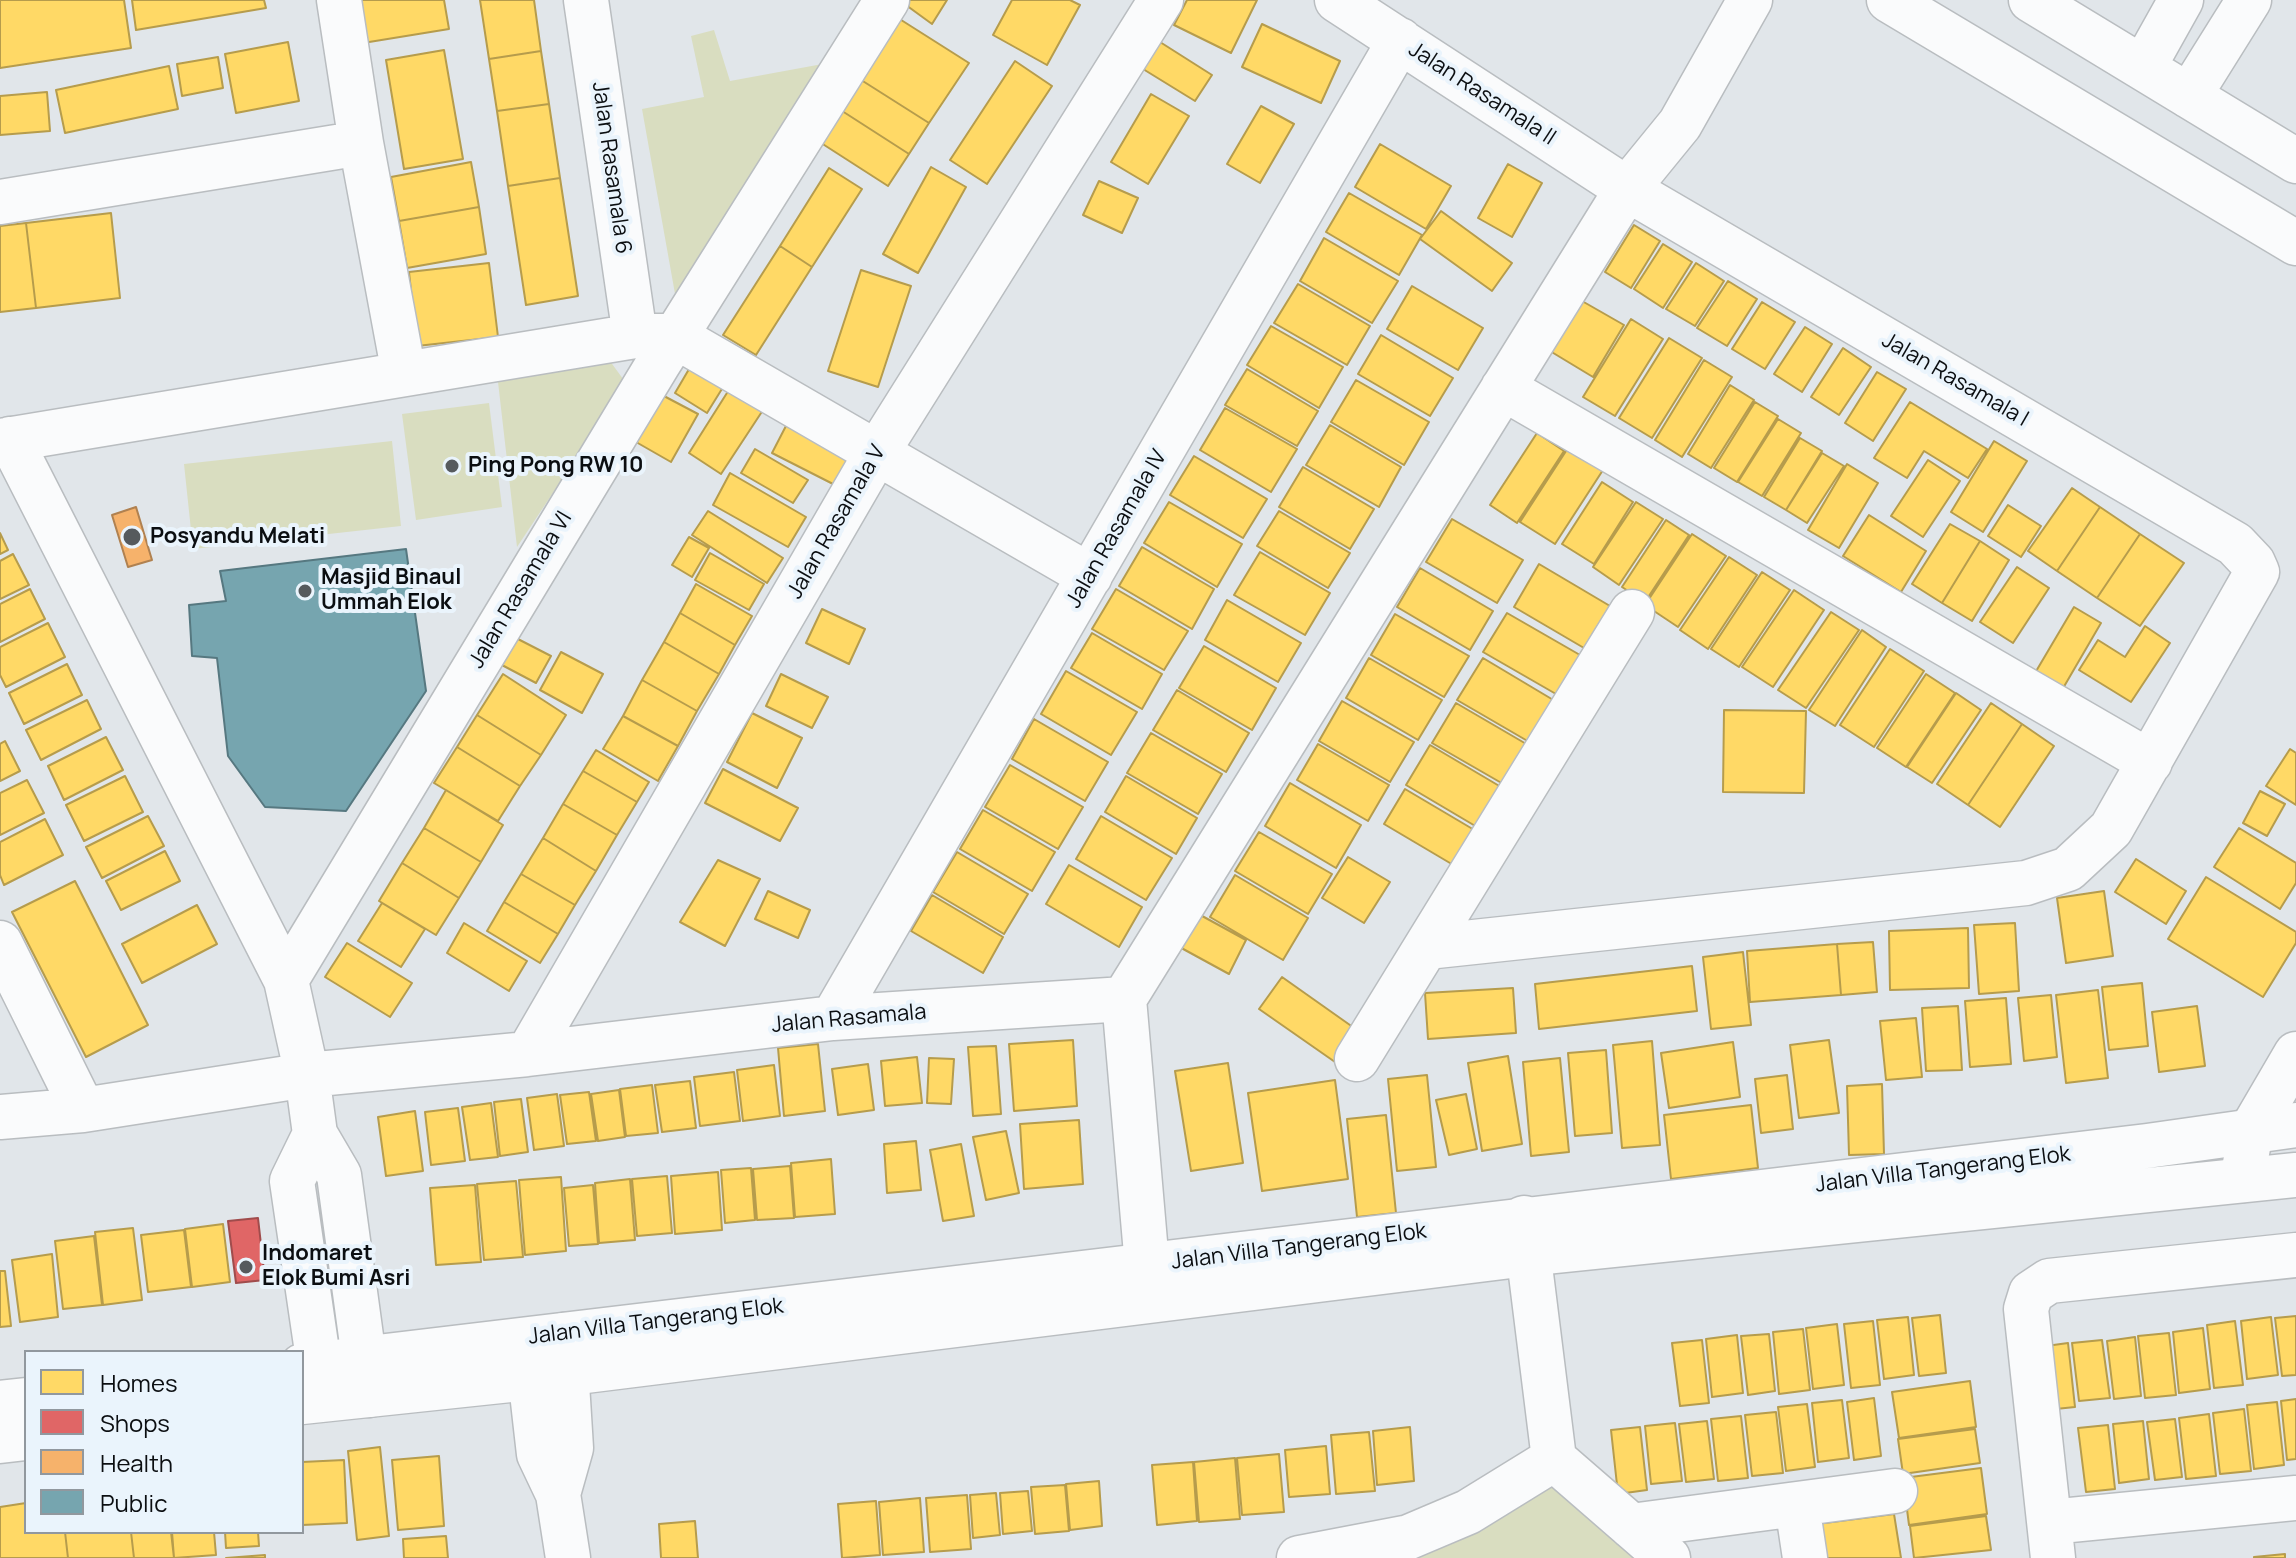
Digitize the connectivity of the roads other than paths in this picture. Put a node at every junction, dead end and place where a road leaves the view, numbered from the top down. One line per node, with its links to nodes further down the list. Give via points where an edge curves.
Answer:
1 (339, 0): 14 (street)
2 (586, 0): 19 (street, Jalan Rasamala 6)
3 (887, 0): 19 (street, Jalan Rasamala VI)
4 (1161, 0): 23 (street, Jalan Rasamala V)
5 (1337, 0): 11 (street, Jalan Rasamala II)
6 (1750, 0): 16 (street, via 1680,124)
7 (1889, 0): 18 (street)
8 (2031, 0): 12 (street)
9 (2181, 0): 12 (street)
10 (2249, 0): 13 (street)
11 (1400, 40): 16 (street, Jalan Rasamala II); 24 (street, Jalan Rasamala IV)
12 (2143, 68): 13 (street)
13 (2189, 96): 15 (street)
14 (361, 143): 17 (street); 20 (street)
15 (2296, 161)
16 (1627, 189): 21 (street); 26 (street, Jalan Rasamala I, via 2235,544 2253,563 2257,572 2250,589)
17 (0, 202)
18 (2296, 243)
19 (655, 336): 20 (street); 23 (street); 29 (street, Jalan Rasamala VI)
20 (404, 374): 22 (street)
21 (1503, 388): 26 (street); 30 (street)
22 (5, 440): 29 (street)
23 (876, 454): 24 (street); 32 (street, Jalan Rasamala V)
24 (1090, 576): 31 (street, Jalan Rasamala IV)
25 (1632, 612): 28 (street)
26 (2150, 762): 28 (street, via 2094,848 2068,869 2026,883)
27 (0, 943): 36 (street)
28 (1427, 947): 34 (street)
29 (286, 980): 35 (street)
30 (1124, 999): 31 (street, Jalan Rasamala); 45 (street)
31 (833, 1018): 32 (street, Jalan Rasamala)
32 (528, 1054): 35 (street, Jalan Rasamala)
33 (2296, 1054): 39 (street)
34 (1357, 1059)
35 (307, 1075): 36 (street, Jalan Rasamala); 40 (street)
36 (83, 1110): 37 (street, Jalan Rasamala)
37 (0, 1117)
38 (2296, 1125): 39 (street, Jalan Villa Tangerang Elok)
39 (2251, 1131): 42 (street); 43 (street, Jalan Villa Tangerang Elok)
40 (315, 1134): 47 (street, via 339,1175); 48 (street, via 292,1181)
41 (2296, 1175): 42 (street, Jalan Villa Tangerang Elok)
42 (2242, 1180): 43 (street, Jalan Villa Tangerang Elok)
43 (1526, 1236): 45 (street, Jalan Villa Tangerang Elok); 53 (street)
44 (2296, 1255): 58 (street, via 2049,1281 2031,1293 2026,1309)
45 (1149, 1284): 46 (street, Jalan Villa Tangerang Elok)
46 (546, 1355): 47 (street, Jalan Villa Tangerang Elok); 59 (street, via 571,1448 558,1494)
47 (367, 1376): 48 (street, Jalan Villa Tangerang Elok)
48 (312, 1383)
49 (24, 1400): 50 (street)
50 (0, 1403)
51 (24, 1438): 52 (street)
52 (0, 1441)
53 (1554, 1459): 57 (street); 60 (street, via 1468,1512 1409,1537)
54 (1895, 1491): 56 (street)
55 (2296, 1498): 58 (street)
56 (1797, 1505): 57 (street); 62 (street)
57 (1631, 1526): 61 (street)
58 (2052, 1540)
59 (568, 1558)
60 (1301, 1558)
61 (1668, 1558)
62 (1805, 1558)

